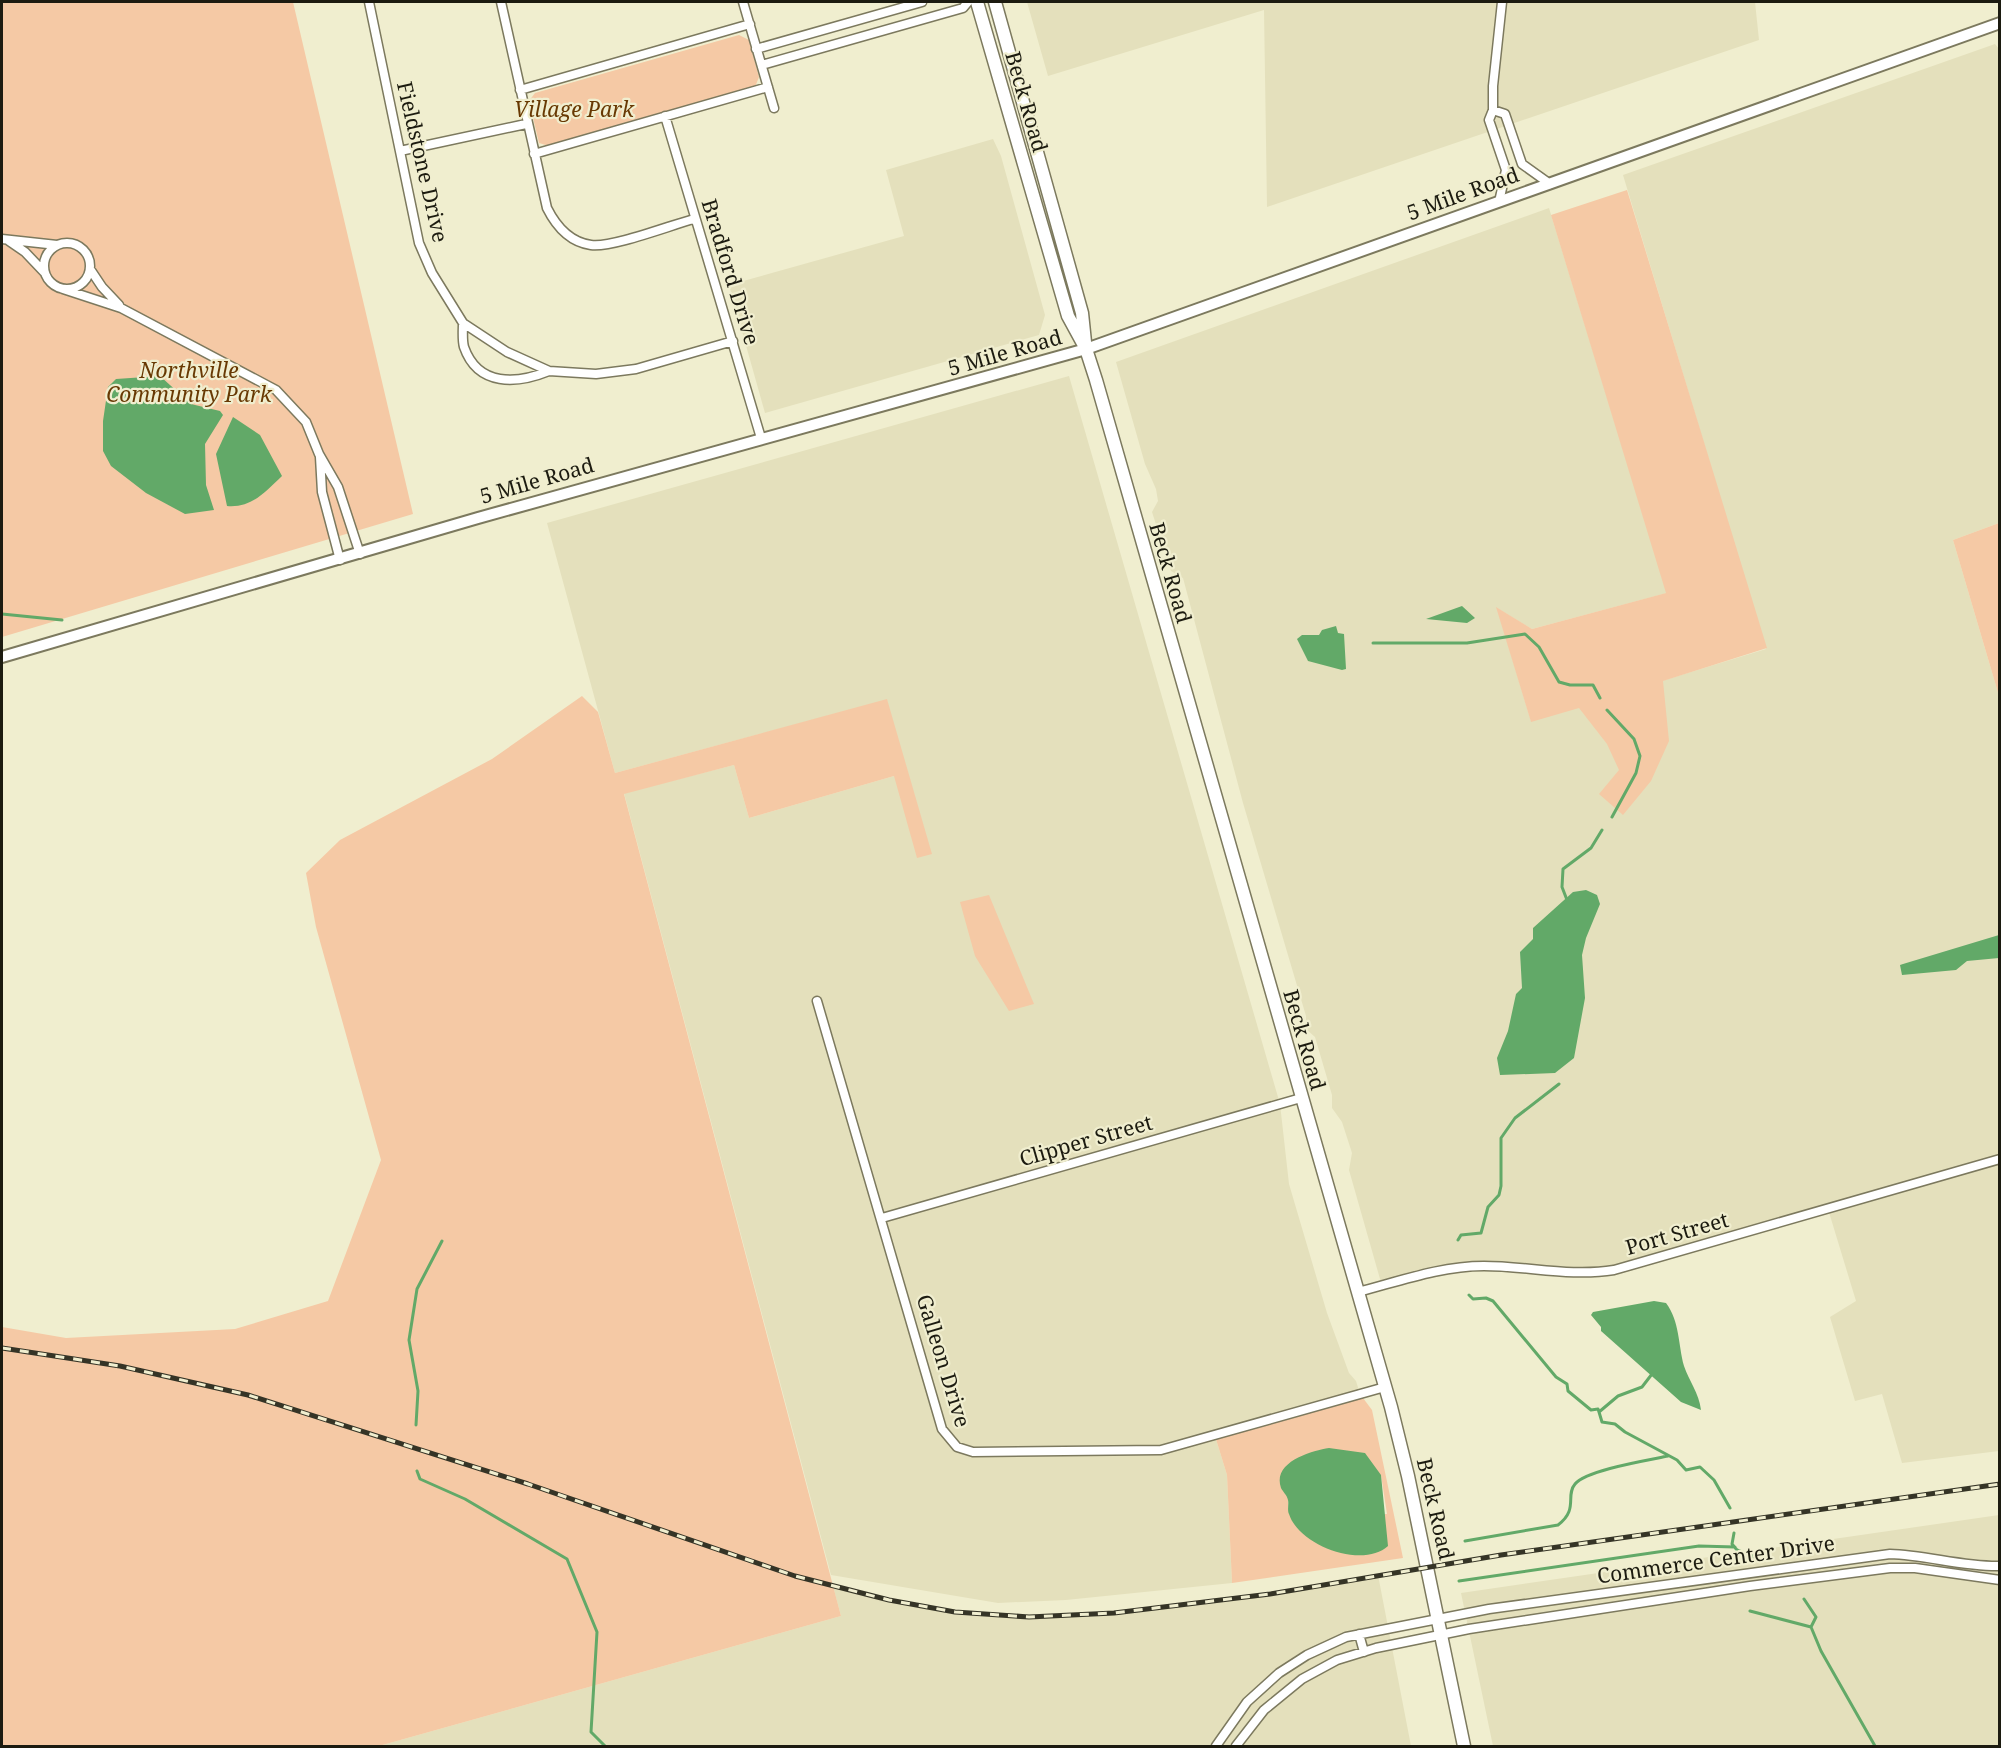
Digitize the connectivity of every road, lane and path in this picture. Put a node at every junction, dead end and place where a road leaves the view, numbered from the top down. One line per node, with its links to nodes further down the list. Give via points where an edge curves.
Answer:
1 (369, 2): 19 (street, Fieldstone Drive)
2 (501, 2): 14 (street)
3 (743, 2): 10 (street)
4 (922, 2): 11 (street)
5 (968, 2): 12 (street, via 963,8)
6 (977, 2): 32 (main road, Beck Road, via 1068,316)
7 (995, 2): 32 (main road, Beck Road, via 1082,314)
8 (1502, 2): 16 (street)
9 (2000, 23): 21 (street, 5 Mile Road)
10 (750, 24): 11 (street); 14 (street)
11 (756, 49): 12 (street)
12 (762, 65): 13 (street)
13 (768, 87): 15 (street); 17 (street)
14 (520, 90): 18 (street)
15 (774, 108)
16 (1493, 110): 21 (street, via 1505,114 1522,164); 22 (street, via 1489,120 1506,170)
17 (665, 116): 20 (street); 23 (street, Bradford Drive)
18 (526, 124): 19 (street); 20 (street)
19 (400, 151): 30 (street, Fieldstone Drive, via 419,243 432,273)
20 (534, 153): 23 (street, via 547,208 567,236 591,245)
21 (1550, 183): 22 (street, 5 Mile Road)
22 (1499, 202): 32 (street, 5 Mile Road)
23 (694, 219): 31 (street, Bradford Drive)
24 (4, 239): 25 (street); 27 (street, via 26,252)
25 (57, 245): 26 (street, via 71,243 84,250); 27 (street, via 45,261)
26 (90, 269): 28 (street, via 84,282); 29 (street)
27 (46, 276): 28 (street)
28 (63, 289): 29 (street)
29 (121, 308): 35 (street, via 276,390 306,422)
30 (463, 323): 33 (street, Fieldstone Drive, via 507,352); 33 (street, via 464,346 476,365 495,380 525,381)
31 (733, 341): 33 (street, Fieldstone Drive, via 636,369 596,374); 34 (street, Bradford Drive)
32 (1086, 349): 34 (street, 5 Mile Road); 40 (main road, Beck Road)
33 (549, 371)
34 (760, 438): 36 (street, 5 Mile Road)
35 (320, 454): 36 (street, via 338,488); 37 (street, via 322,492)
36 (360, 554): 37 (street, 5 Mile Road)
37 (340, 560): 38 (street, 5 Mile Road)
38 (2, 657)
39 (817, 1001): 42 (street, Galleon Drive)
40 (1301, 1098): 42 (street, Clipper Street); 43 (main road, Beck Road)
41 (2000, 1160): 43 (street, Port Street, via 1614,1270 1578,1274 1483,1266 1439,1269)
42 (882, 1218): 44 (street, Galleon Drive, via 942,1429 950,1443 964,1451 1161,1450)
43 (1358, 1292): 44 (main road, Beck Road)
44 (1385, 1387): 49 (main road, Beck Road)
45 (2000, 1566): 46 (street, Commerce Center Drive, via 1890,1554)
46 (1748, 1572): 48 (street); 49 (street, Commerce Center Drive)
47 (2000, 1580): 48 (street, Commerce Center Drive, via 1890,1568)
48 (1750, 1586): 51 (street, Commerce Center Drive)
49 (1438, 1617): 50 (street, Commerce Center Drive); 51 (main road, Beck Road)
50 (1359, 1634): 52 (street); 53 (street, Commerce Center Drive, via 1327,1645 1278,1673 1247,1702)
51 (1442, 1635): 52 (street, Commerce Center Drive); 55 (main road, Beck Road)
52 (1364, 1652): 54 (street, Commerce Center Drive, via 1324,1666 1290,1687 1264,1710)
53 (1216, 1746)
54 (1236, 1746)
55 (1464, 1746)

